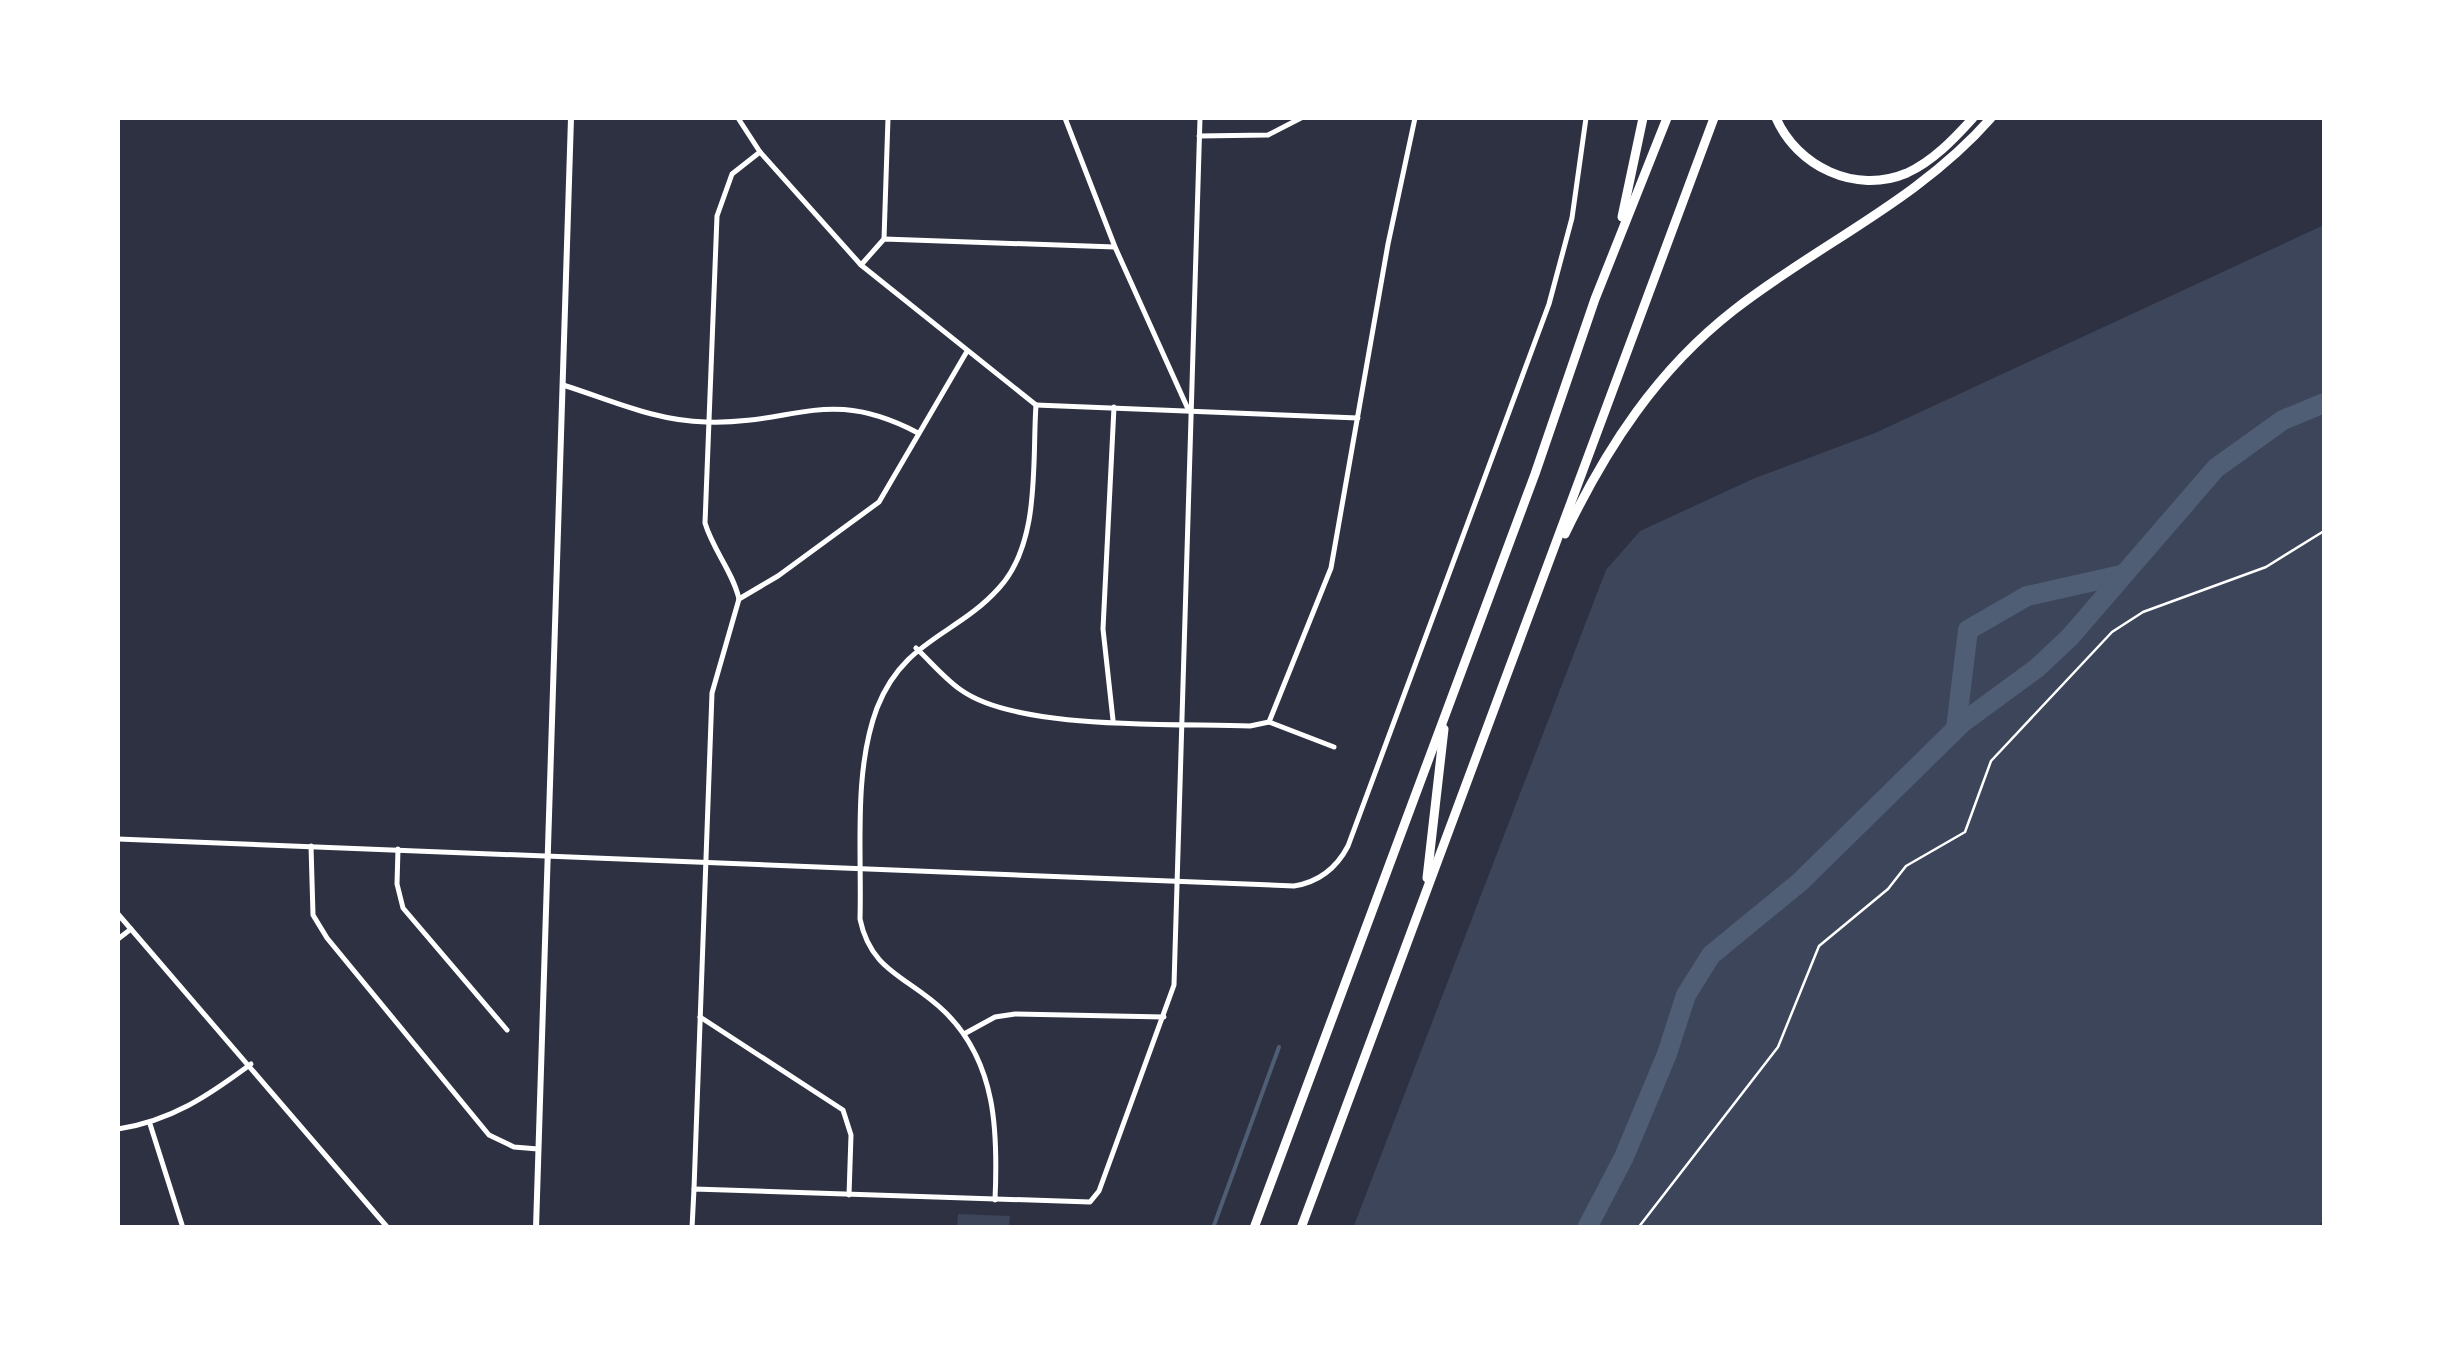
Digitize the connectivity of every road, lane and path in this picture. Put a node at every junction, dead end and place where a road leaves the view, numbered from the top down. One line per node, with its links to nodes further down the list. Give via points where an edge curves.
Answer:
1 (571, 118): 22 (main road)
2 (738, 118): 16 (street)
3 (888, 118): 17 (street)
4 (1064, 118): 18 (street)
5 (1200, 118): 15 (street)
6 (1301, 118): 15 (street, via 1268,136)
7 (1415, 118): 26 (street)
8 (1586, 118): 44 (street, via 1572,218 1549,304 1348,846 1327,873 1294,886)
9 (1643, 118): 20 (highway)
10 (1667, 118): 20 (highway)
11 (1714, 118): 31 (highway)
12 (1776, 118): 13 (highway, via 1809,161 1851,178 1880,180 1932,158)
13 (1973, 118)
14 (1991, 118): 31 (highway, via 1920,186 1759,291 1678,361 1601,462)
15 (1199, 136): 25 (street)
16 (760, 152): 19 (street); 27 (street, via 732,174 719,202)
17 (884, 239): 18 (street); 19 (street)
18 (1115, 246): 25 (street)
19 (861, 265): 21 (street)
20 (1605, 273): 33 (highway)
21 (966, 353): 23 (street); 28 (street)
22 (563, 385): 27 (street, via 651,415); 41 (main road)
23 (1036, 405): 24 (street); 32 (street, via 1029,518 1013,566 976,609)
24 (1114, 406): 25 (street); 34 (street, via 1103,629)
25 (1188, 409): 26 (street); 36 (street)
26 (1358, 418): 35 (street, via 1332,568)
27 (710, 423): 28 (street, via 856,408); 30 (street, via 705,522)
28 (918, 432): 30 (street, via 879,502)
29 (2324, 531): 66 (path, via 2252,573 2143,612 2075,666 1991,762 1965,832 1906,866 1819,946 1778,1047)
30 (738, 598): 42 (street, via 712,693)
31 (1534, 605): 45 (highway)
32 (916, 648): 34 (street, via 962,691 991,705 1038,716); 43 (street, via 878,706 866,746)
33 (1445, 717): 45 (highway); 64 (highway)
34 (1113, 720): 36 (street)
35 (1269, 722): 36 (street); 37 (street)
36 (1183, 723): 44 (street)
37 (1334, 748)
38 (118, 840): 39 (street)
39 (312, 846): 40 (street); 56 (street, via 314,915 327,938 489,1135 514,1148)
40 (398, 849): 41 (street); 51 (street, via 403,908)
41 (548, 855): 42 (street); 56 (main road)
42 (708, 861): 43 (street); 49 (street)
43 (862, 867): 44 (street); 52 (street, via 865,944)
44 (1177, 881): 50 (street, via 1174,984)
45 (1426, 892): 65 (highway)
46 (118, 914): 47 (street)
47 (131, 928): 48 (street); 53 (street)
48 (118, 940)
49 (700, 1016): 57 (street); 58 (street, via 842,1110 851,1134)
50 (1164, 1017): 52 (street, via 1015,1014); 59 (street, via 1090,1202)
51 (507, 1030)
52 (964, 1034): 59 (street, via 994,1102)
53 (250, 1064): 54 (street, via 198,1103); 61 (street)
54 (150, 1124): 55 (street); 60 (street)
55 (118, 1129)
56 (538, 1149): 62 (main road)
57 (694, 1189): 58 (street); 63 (street)
58 (849, 1195): 59 (street)
59 (995, 1200)
60 (184, 1228)
61 (388, 1228)
62 (536, 1228)
63 (692, 1228)
64 (1254, 1228)
65 (1302, 1228)
66 (1638, 1228)

